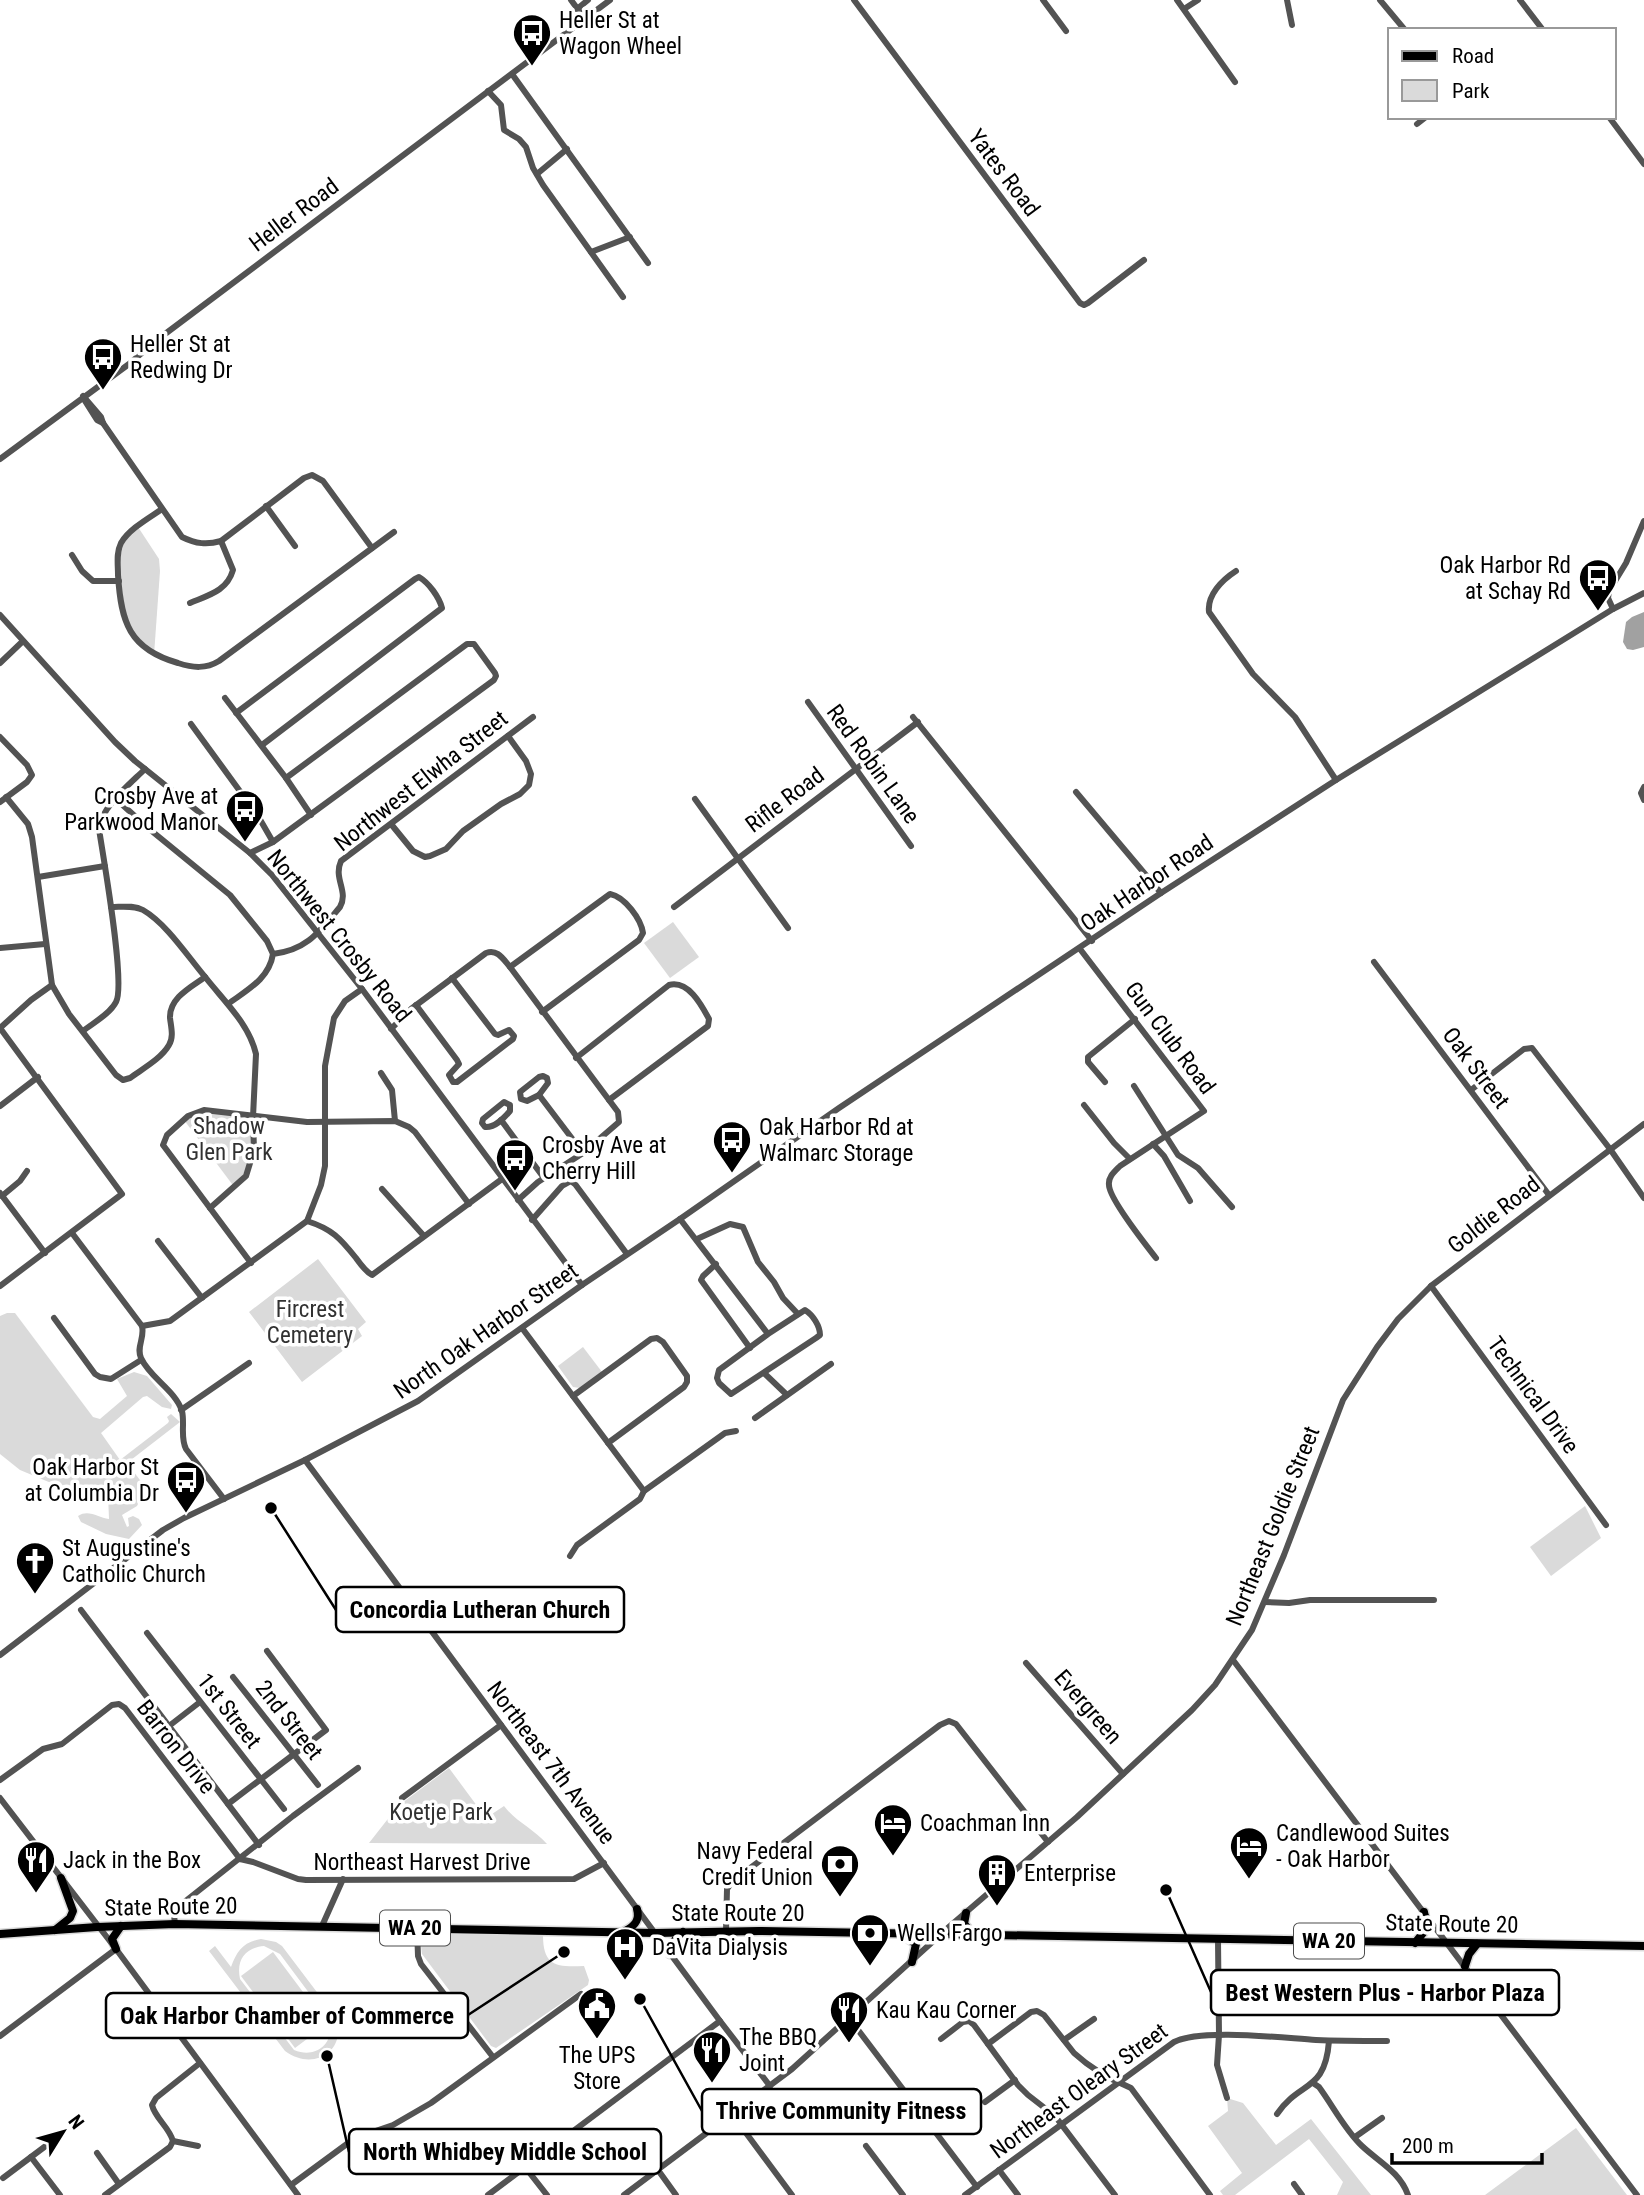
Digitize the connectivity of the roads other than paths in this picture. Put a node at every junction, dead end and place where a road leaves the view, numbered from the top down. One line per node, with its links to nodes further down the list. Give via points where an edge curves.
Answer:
1 (571, 0): 11 (street)
2 (589, 0): 11 (street)
3 (610, 0): 13 (street, Heller Road)
4 (854, 0): 29 (street, Yates Road, via 1080,303 1088,303)
5 (1043, 0): 17 (street)
6 (1177, 0): 12 (street)
7 (1198, 0): 12 (street)
8 (1287, 0): 14 (street)
9 (1380, 0): 15 (street)
10 (1520, 0): 16 (street)
11 (577, 9): 13 (street)
12 (1184, 9): 19 (street)
13 (585, 19): 18 (street, Heller Road)
14 (1293, 25)
15 (1403, 28)
16 (1541, 28)
17 (1066, 31)
18 (512, 74): 20 (street, Heller Road); 24 (street)
19 (1235, 82)
20 (488, 91): 26 (street, via 502,105 505,130 526,147); 32 (street, Heller Road)
21 (1423, 119): 23 (street)
22 (1610, 119): 25 (street)
23 (1417, 124)
24 (566, 149): 26 (street); 27 (street)
25 (1644, 164)
26 (537, 174): 28 (street)
27 (630, 237): 28 (street); 30 (street)
28 (591, 252): 31 (street)
29 (1144, 260)
30 (648, 262)
31 (623, 297)
32 (82, 396): 33 (street, Heller Road); 35 (street)
33 (0, 459)
34 (266, 506): 38 (street); 39 (street); 40 (street, via 309,475 317,477)
35 (162, 509): 38 (street, via 183,537 203,544); 43 (street, via 122,542 117,553)
36 (1644, 521): 46 (street, via 1609,591)
37 (394, 532): 40 (street)
38 (221, 541): 45 (street, via 233,570 231,578 221,590)
39 (295, 545)
40 (372, 548): 43 (street, via 219,661 202,668 152,654 136,640 124,618)
41 (72, 555): 43 (street, via 93,581)
42 (1236, 571): 61 (street, via 1225,577 1210,597 1209,612 1253,674 1295,717)
43 (119, 581)
44 (1644, 593): 46 (street, Oak Harbor Road)
45 (190, 603)
46 (1613, 609): 61 (street, Oak Harbor Road)
47 (0, 615): 48 (street, Northwest Crosby Road)
48 (23, 641): 49 (street); 58 (street, Northwest Crosby Road)
49 (0, 663)
50 (225, 698): 52 (street)
51 (808, 702): 59 (street, Red Robin Lane)
52 (236, 713): 57 (street); 57 (street, via 415,579 428,585 439,599 442,608)
53 (533, 717): 55 (street, Northwest Elwha Street)
54 (191, 724): 70 (street)
55 (508, 736): 69 (street, Northwest Elwha Street); 69 (street, via 531,774 529,785 520,794 430,856 413,851)
56 (0, 737): 66 (street, via 32,775)
57 (261, 745): 60 (street)
58 (145, 769): 64 (street); 72 (street, Northwest Crosby Road)
59 (855, 769): 71 (street, Red Robin Lane); 73 (street, Rifle Road); 81 (street, Rifle Road, via 916,720)
60 (286, 778): 68 (street); 68 (street, via 467,643 474,644 495,673 494,680)
61 (1336, 780): 76 (street, Oak Harbor Road)
62 (1644, 787): 67 (street)
63 (1076, 792): 76 (street)
64 (116, 799): 74 (street, via 99,821); 85 (street, via 230,895)
65 (695, 799): 73 (street)
66 (3, 800): 75 (street, via 30,829)
67 (1644, 800)
68 (310, 815): 70 (street)
69 (391, 824): 80 (street, Northwest Elwha Street, via 341,861 338,876 343,903)
70 (273, 842): 72 (street)
71 (911, 846)
72 (250, 853): 80 (street, Northwest Crosby Road)
73 (737, 858): 78 (street, Rifle Road); 79 (street)
74 (105, 866): 75 (street); 77 (street)
75 (38, 877): 82 (street)
76 (1161, 893): 81 (street, Oak Harbor Road)
77 (111, 907): 88 (street, via 143,909); 98 (street, via 118,998)
78 (674, 907)
79 (788, 928)
80 (318, 933): 85 (street, via 303,946); 91 (street, Northwest Crosby Road)
81 (1092, 941): 84 (street, Oak Harbor Road)
82 (45, 944): 83 (street); 90 (street)
83 (0, 948)
84 (1080, 949): 95 (street, Gun Club Road); 131 (street, Oak Harbor Road)
85 (272, 954): 92 (street, via 261,979)
86 (1374, 962): 104 (street, Oak Street)
87 (510, 967): 89 (street, via 493,951); 94 (street); 94 (street, via 606,896 618,896 634,916 643,930 639,940)
88 (205, 977): 92 (street); 98 (street, via 181,994 171,1008 170,1044 130,1078 116,1075)
89 (452, 978): 93 (street); 93 (street, via 495,1034 509,1030 514,1036 457,1082 449,1075 457,1060)
90 (52, 985): 96 (street); 98 (street)
91 (362, 989): 97 (street, Northwest Crosby Road); 112 (street, via 345,1001 334,1018 325,1066)
92 (228, 1004): 109 (street, via 256,1054)
93 (416, 1005): 97 (street)
94 (542, 1012): 99 (street)
95 (1135, 1019): 102 (street, via 1088,1057); 114 (street, Gun Club Road, via 1204,1111)
96 (0, 1028): 101 (street)
97 (391, 1029): 121 (street, Northwest Crosby Road)
98 (83, 1031)
99 (576, 1058): 106 (street); 106 (street, via 669,985 687,988 706,1013 708,1026)
100 (382, 1073): 110 (street, via 391,1090)
101 (38, 1077): 108 (street); 134 (street, via 122,1194)
102 (1105, 1082)
103 (1134, 1086): 114 (street)
104 (1471, 1090): 116 (street, via 1529,1047); 124 (street, Oak Street)
105 (539, 1095): 105 (street, via 548,1083 544,1076 520,1093 527,1101); 117 (street)
106 (609, 1100): 117 (street, via 619,1122)
107 (1084, 1105): 118 (street)
108 (0, 1107)
109 (253, 1117): 112 (street); 129 (street, via 254,1152 246,1176); 129 (street, via 204,1110 188,1116 164,1140 163,1145)
110 (394, 1121): 112 (street); 128 (street, via 415,1132)
111 (501, 1121): 111 (street, via 510,1111 508,1103 502,1103 482,1123 489,1127); 120 (street)
112 (326, 1122): 133 (street, via 325,1166)
113 (1644, 1124): 116 (street, Goldie Road)
114 (1165, 1136): 115 (street, Gun Club Road); 130 (street)
115 (1153, 1144): 118 (street, Gun Club Road); 127 (street)
116 (1610, 1149): 124 (street, Goldie Road); 125 (street)
117 (583, 1153): 120 (street)
118 (1130, 1160): 140 (street, Gun Club Road, via 1112,1174 1110,1193)
119 (27, 1171): 123 (street)
120 (544, 1178): 126 (street)
121 (502, 1179): 126 (street, Northwest Crosby Road); 128 (street)
122 (382, 1189): 135 (street)
123 (1, 1195): 138 (street)
124 (1549, 1195): 145 (street, Goldie Road)
125 (1644, 1198)
126 (518, 1200): 132 (street, Northwest Crosby Road)
127 (1190, 1201)
128 (469, 1203): 135 (street)
129 (210, 1208): 141 (street)
130 (1232, 1208)
131 (680, 1219): 136 (street); 139 (street, North Oak Harbor Street)
132 (533, 1220): 139 (street, via 571,1181); 143 (street, Northwest Crosby Road)
133 (307, 1221): 135 (street, via 340,1238 372,1275); 141 (street)
134 (72, 1233): 138 (street); 149 (street)
135 (424, 1236)
136 (697, 1239): 142 (street); 147 (street, via 730,1224 743,1227 758,1262)
137 (158, 1241): 146 (street)
138 (45, 1253): 144 (street)
139 (627, 1254): 143 (street, North Oak Harbor Street)
140 (1156, 1258)
141 (251, 1263): 146 (street)
142 (716, 1264): 151 (street); 153 (street, via 701,1280)
143 (582, 1285): 150 (street, North Oak Harbor Street)
144 (0, 1286)
145 (1431, 1286): 152 (street, Goldie Road); 167 (street, Technical Drive)
146 (202, 1298): 149 (street, via 170,1321)
147 (797, 1314): 151 (street); 157 (street, via 809,1313 820,1335)
148 (54, 1318): 154 (street, via 100,1377 111,1379)
149 (142, 1326): 154 (street)
150 (522, 1328): 159 (street); 164 (street, North Oak Harbor Street, via 418,1401)
151 (768, 1334): 153 (street)
152 (1377, 1347): 170 (street, Northeast Goldie Street, via 1343,1400)
153 (750, 1348): 157 (street, via 719,1370 719,1383 731,1394)
154 (141, 1360): 160 (street)
155 (249, 1363): 160 (street)
156 (831, 1364): 158 (street)
157 (764, 1373): 158 (street)
158 (787, 1395): 161 (street)
159 (573, 1396): 163 (street); 163 (street, via 651,1339 663,1342 687,1382)
160 (181, 1410): 166 (street, via 186,1449)
161 (754, 1418)
162 (736, 1431): 165 (street, via 725,1433)
163 (608, 1443): 165 (street)
164 (305, 1460): 166 (street, North Oak Harbor Street); 180 (street, Northeast 7th Avenue)
165 (644, 1491): 168 (street, via 640,1500 578,1545)
166 (224, 1499): 174 (street, North Oak Harbor Street, via 163,1531)
167 (1606, 1525)
168 (570, 1556)
169 (1434, 1600): 170 (street)
170 (1265, 1602): 175 (street, Northeast Goldie Street)
171 (82, 1610): 179 (street)
172 (148, 1633): 178 (street, 1st Street)
173 (267, 1651): 181 (street, via 326,1730)
174 (0, 1655)
175 (1233, 1660): 183 (street, Northeast Goldie Street, via 1214,1687); 198 (street)
176 (1026, 1663): 183 (street, Evergreen)
177 (233, 1677): 181 (street, 2nd Street)
178 (200, 1702): 179 (street); 185 (street, 1st Street)
179 (169, 1726): 189 (street)
180 (501, 1726): 188 (street); 194 (street, Northeast 7th Avenue)
181 (293, 1755): 185 (street); 186 (street, 2nd Street)
182 (358, 1769): 192 (street)
183 (1124, 1774): 191 (street, Northeast Goldie Street)
184 (0, 1780): 193 (street, Barron Drive, via 119,1704)
185 (261, 1780): 189 (street); 190 (street, 1st Street)
186 (318, 1785)
187 (0, 1798): 195 (street)
188 (402, 1798)
189 (228, 1804): 192 (street)
190 (284, 1809)
191 (1048, 1842): 199 (street, Northeast Goldie Street); 206 (street, via 956,1724 949,1721 733,1881 727,1889)
192 (259, 1844): 193 (street)
193 (240, 1859): 196 (street, Northeast Harvest Drive, via 298,1879); 200 (street, via 178,1907)
194 (604, 1863): 196 (street, Northeast Harvest Drive, via 575,1880); 197 (street, Northeast 7th Avenue)
195 (61, 1878): 203 (street); 205 (main road, via 73,1911)
196 (343, 1879): 202 (street)
197 (637, 1909): 207 (main road, via 636,1922); 209 (street, Northeast 7th Avenue)
198 (1424, 1912): 215 (main road, via 1427,1928); 216 (street)
199 (966, 1913): 212 (street, Northeast Goldie Street); 213 (main road, via 964,1924)
200 (175, 1924): 201 (main road, State Route 20 / WA 20); 202 (main road, State Route 20 / WA 20)
201 (121, 1926): 203 (main road, State Route 20 / WA 20); 219 (main road, via 111,1939)
202 (323, 1926): 204 (main road, State Route 20 / WA 20)
203 (97, 1927): 205 (main road, State Route 20 / WA 20); 219 (street)
204 (417, 1928): 207 (main road, State Route 20 / WA 20); 234 (street, via 421,1964)
205 (55, 1930): 210 (main road, State Route 20 / WA 20)
206 (726, 1931): 208 (main road, State Route 20 / WA 20); 211 (main road, State Route 20 / WA 20)
207 (621, 1932): 209 (main road, State Route 20 / WA 20)
208 (682, 1932): 209 (main road, State Route 20 / WA 20); 220 (main road, via 672,1943)
209 (655, 1933): 220 (street, Northeast 7th Avenue)
210 (0, 1934)
211 (901, 1934): 212 (main road, State Route 20 / WA 20); 221 (main road, via 916,1944)
212 (941, 1935): 213 (main road, State Route 20 / WA 20); 221 (street, Northeast Goldie Street)
213 (975, 1936): 214 (main road, State Route 20 / WA 20)
214 (1219, 1940): 215 (main road, State Route 20 / WA 20); 227 (street)
215 (1415, 1943): 216 (main road, State Route 20 / WA 20)
216 (1448, 1944): 217 (main road, State Route 20 / WA 20); 222 (street)
217 (1478, 1944): 218 (main road, State Route 20 / WA 20); 222 (main road)
218 (1644, 1946)
219 (116, 1949): 228 (street); 235 (street)
220 (670, 1954): 226 (street, Northeast 7th Avenue)
221 (912, 1962): 224 (street, Northeast Goldie Street)
222 (1465, 1966): 276 (street)
223 (581, 1994): 234 (street)
224 (849, 2018): 239 (street, Northeast Goldie Street); 260 (street)
225 (1094, 2019): 230 (street)
226 (720, 2021): 239 (street, Northeast 7th Avenue); 253 (street)
227 (1219, 2035): 231 (street, Northeast Oleary Street); 237 (street, Northeast Oleary Street, via 1183,2037); 240 (street, via 1217,2065)
228 (0, 2036)
229 (941, 2039): 233 (street, via 969,2021)
230 (1063, 2040): 233 (street, via 1037,2011); 237 (street, via 1086,2063)
231 (1329, 2040): 232 (street, Northeast Oleary Street); 238 (street, via 1328,2060)
232 (1387, 2041)
233 (988, 2044): 236 (street)
234 (493, 2057): 259 (street, via 413,2114 355,2137)
235 (200, 2063): 248 (street, via 152,2105); 259 (street)
236 (1015, 2080): 241 (street); 245 (street)
237 (1119, 2082): 245 (street, Northeast Oleary Street); 273 (street, via 1131,2088)
238 (1313, 2083): 242 (street); 247 (street)
239 (770, 2086): 243 (street, Northeast Goldie Street)
240 (1227, 2098)
241 (985, 2102)
242 (1277, 2113)
243 (732, 2114): 254 (street, Northeast Goldie Street); 268 (street)
244 (1382, 2118): 247 (street)
245 (1062, 2124): 255 (street, Northeast Oleary Street); 272 (street)
246 (59, 2136): 252 (street)
247 (1355, 2137): 275 (street, via 1395,2174)
248 (173, 2141): 249 (street); 257 (street)
249 (198, 2146)
250 (866, 2146): 269 (street)
251 (97, 2153): 257 (street)
252 (31, 2157): 256 (street); 261 (street)
253 (525, 2167): 264 (street); 265 (street)
254 (658, 2170): 266 (street, Northeast Goldie Street); 267 (street)
255 (999, 2170): 260 (street, Northeast Oleary Street); 271 (street)
256 (3, 2178)
257 (120, 2184): 262 (street)
258 (1294, 2184): 274 (street)
259 (290, 2185): 263 (street)
260 (977, 2187): 270 (street, Northeast Oleary Street)
261 (60, 2195)
262 (105, 2195)
263 (298, 2195)
264 (488, 2195)
265 (547, 2195)
266 (624, 2195)
267 (677, 2195)
268 (792, 2195)
269 (903, 2195)
270 (965, 2195)
271 (1018, 2195)
272 (1115, 2195)
273 (1210, 2195)
274 (1302, 2195)
275 (1408, 2195)
276 (1637, 2195)

